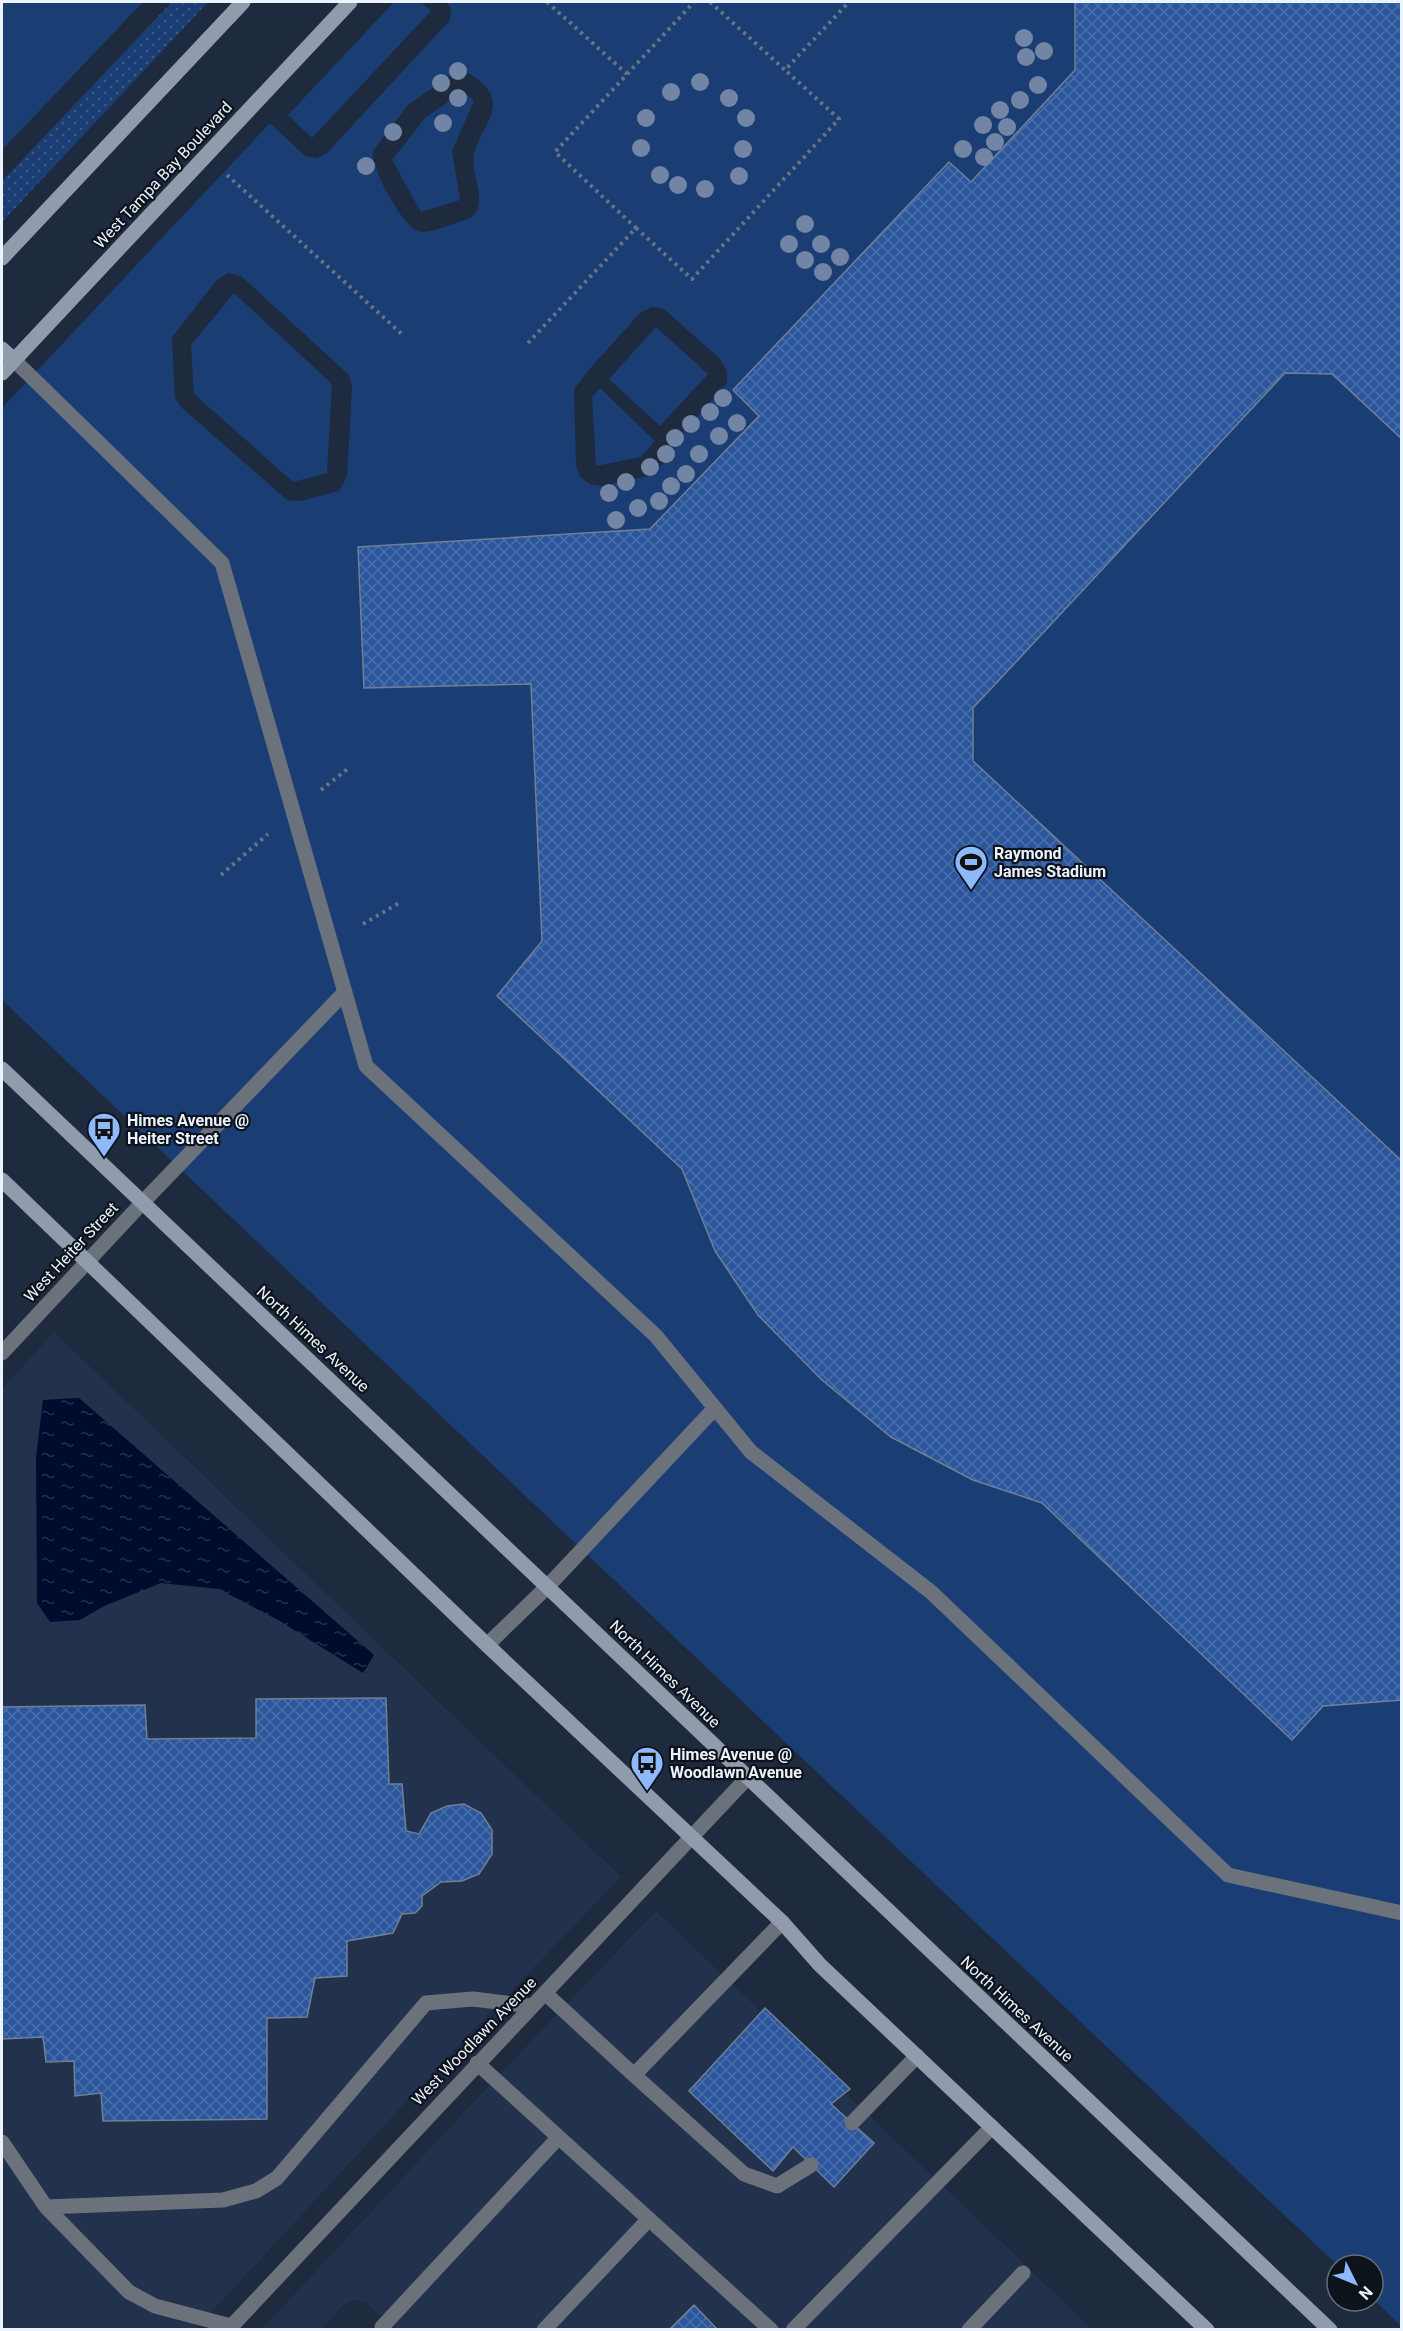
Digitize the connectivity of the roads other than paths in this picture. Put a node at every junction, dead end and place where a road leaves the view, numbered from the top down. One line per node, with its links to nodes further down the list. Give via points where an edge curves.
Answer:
1 (243, 2): 3 (street)
2 (350, 2): 5 (street, West Tampa Bay Boulevard)
3 (2, 258)
4 (2, 348): 5 (street)
5 (14, 360): 6 (street, West Tampa Bay Boulevard); 7 (street, via 222,563)
6 (2, 373)
7 (345, 992): 10 (street, West Heiter Street); 13 (street, via 366,1066 656,1336)
8 (2, 1069): 10 (street, North Himes Avenue)
9 (2, 1180): 11 (street)
10 (143, 1202): 11 (street, West Heiter Street); 14 (street, North Himes Avenue)
11 (88, 1261): 12 (street, West Heiter Street); 15 (street)
12 (2, 1353)
13 (715, 1408): 14 (street); 18 (street, via 751,1452 931,1592 1228,1875)
14 (548, 1586): 15 (street); 16 (street, North Himes Avenue)
15 (487, 1645): 17 (street)
16 (747, 1778): 17 (street, West Woodlawn Avenue); 40 (street, North Himes Avenue)
17 (692, 1838): 19 (street); 20 (street, West Woodlawn Avenue)
18 (1401, 1913)
19 (782, 1922): 22 (street, via 820,1965); 24 (street)
20 (545, 1993): 21 (street, West Woodlawn Avenue); 24 (street)
21 (531, 2007): 23 (street, West Woodlawn Avenue); 30 (street, via 473,1998 426,2003 277,2178 256,2191 223,2200)
22 (917, 2056): 25 (street); 26 (street)
23 (477, 2063): 27 (street); 34 (street, West Woodlawn Avenue)
24 (634, 2075): 29 (street, via 744,2174 777,2186)
25 (852, 2123)
26 (992, 2127): 37 (street); 39 (street)
27 (558, 2138): 31 (street); 33 (street)
28 (2, 2142): 30 (street)
29 (811, 2165)
30 (46, 2207): 34 (street, via 129,2292 155,2306)
31 (649, 2219): 35 (street); 36 (street)
32 (1023, 2273): 38 (street)
33 (382, 2327)
34 (229, 2328)
35 (544, 2330)
36 (771, 2330)
37 (793, 2330)
38 (969, 2330)
39 (1207, 2330)
40 (1330, 2330)

